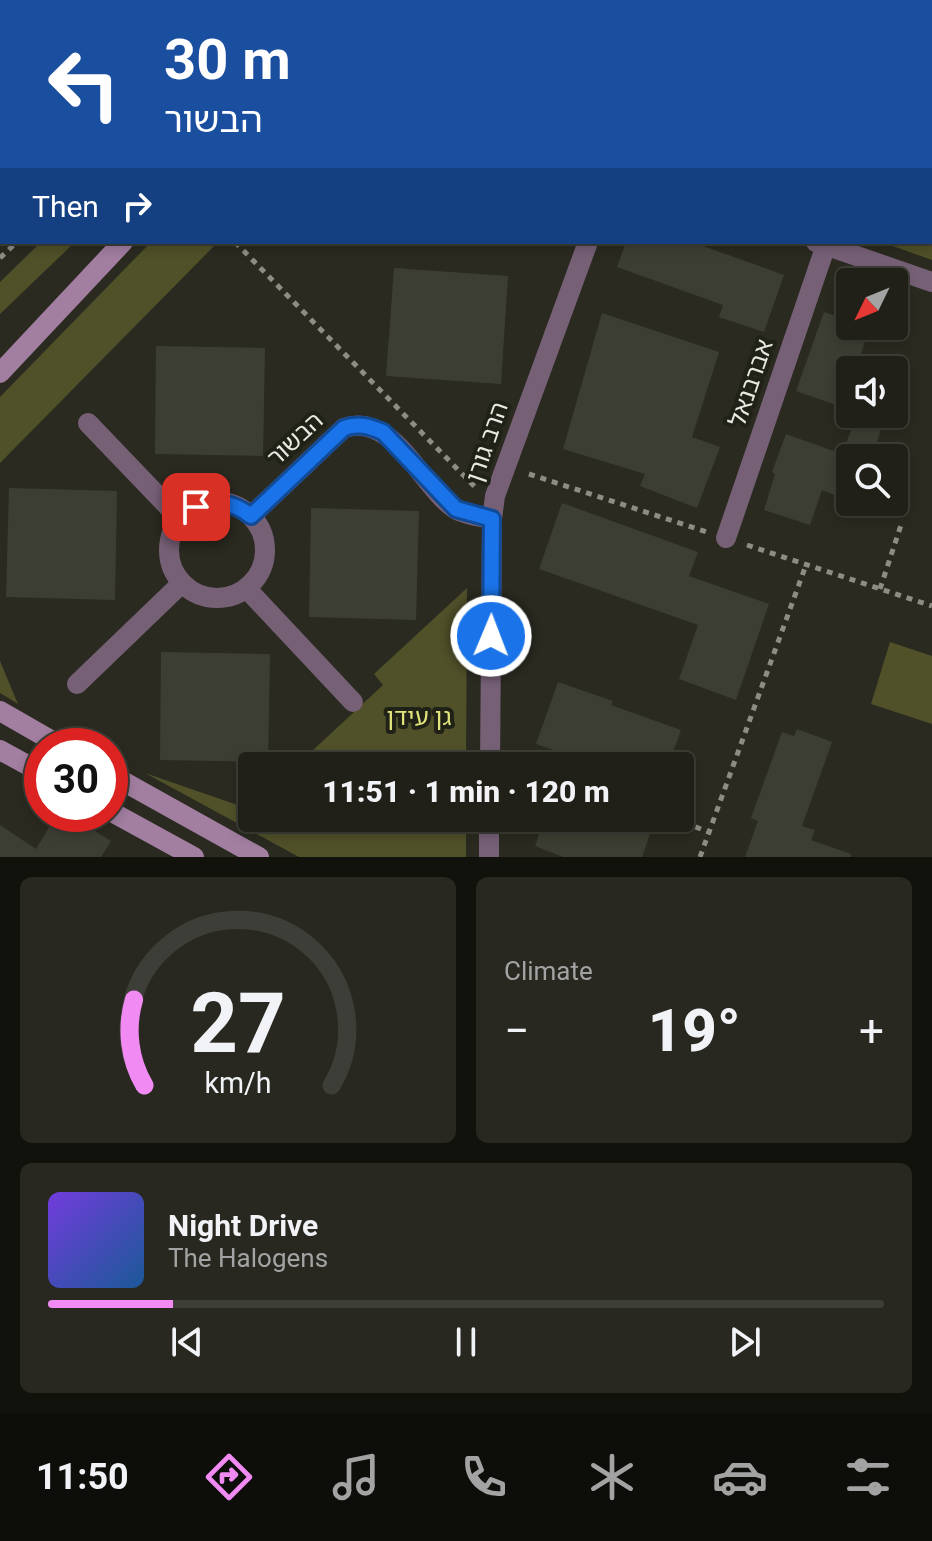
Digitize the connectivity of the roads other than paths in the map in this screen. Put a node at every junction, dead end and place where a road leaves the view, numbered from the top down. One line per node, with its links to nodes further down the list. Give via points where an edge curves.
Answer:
1 (121, 244): 5 (street)
2 (587, 244): 11 (street, הרב גורן, via 495,496)
3 (821, 244): 4 (street); 12 (street, אברבנאל)
4 (932, 282)
5 (46, 324): 6 (street); 7 (street)
6 (0, 363)
7 (0, 373)
8 (88, 423): 10 (street)
9 (251, 516): 10 (street, via 226,503 211,502); 11 (street, הבשור, via 344,428 365,425 383,432 456,509); 14 (street, via 266,547 264,564)
10 (180, 519): 13 (street, via 169,542 169,557)
11 (492, 519): 20 (street, הרב גורן)
12 (726, 538)
13 (182, 583): 14 (street, via 213,599); 15 (street)
14 (247, 589): 16 (street)
15 (77, 684)
16 (353, 702)
17 (0, 711): 18 (street)
18 (30, 728)
19 (0, 750): 21 (street)
20 (490, 752)
21 (24, 763)
22 (128, 784): 26 (street)
23 (128, 821): 25 (street)
24 (489, 832): 27 (street)
25 (194, 857)
26 (259, 857)
27 (489, 857)

